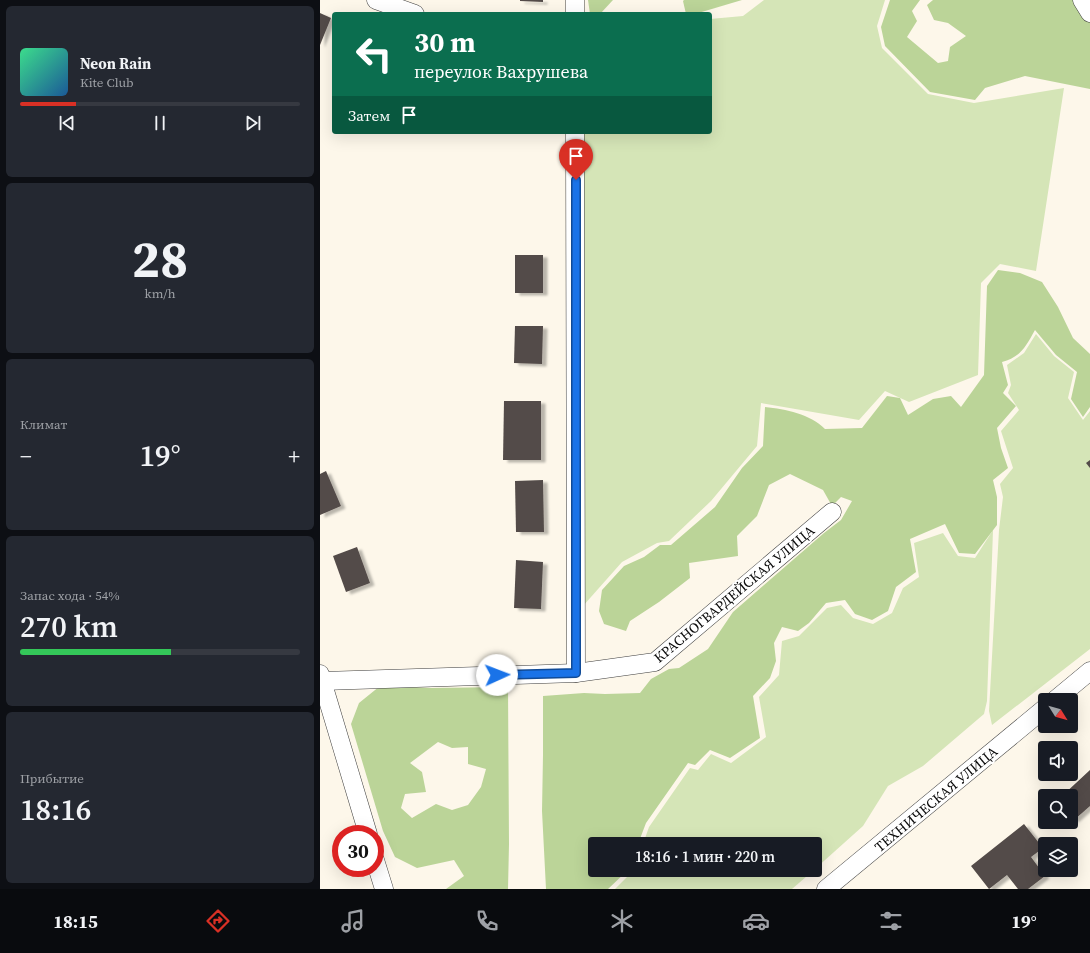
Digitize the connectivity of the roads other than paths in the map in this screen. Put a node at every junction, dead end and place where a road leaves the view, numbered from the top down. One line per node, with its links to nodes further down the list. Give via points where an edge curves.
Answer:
1 (376, 0): 4 (street)
2 (575, 0): 5 (street)
3 (1082, 0): 6 (street)
4 (409, 12)
5 (575, 12)
6 (1090, 13)
7 (575, 134): 10 (street)
8 (832, 512): 10 (street, КРАСНОГВАРДЕЙСКАЯ УЛИЦА, via 655,662)
9 (1090, 671): 12 (street)
10 (576, 673): 11 (street, КРАСНОГВАРДЕЙСКАЯ УЛИЦА)
11 (321, 679): 14 (street)
12 (1063, 693)
13 (1038, 714): 17 (street, ТЕХНИЧЕСКАЯ УЛИЦА)
14 (365, 825)
15 (380, 877): 16 (street)
16 (384, 889)
17 (826, 889)

